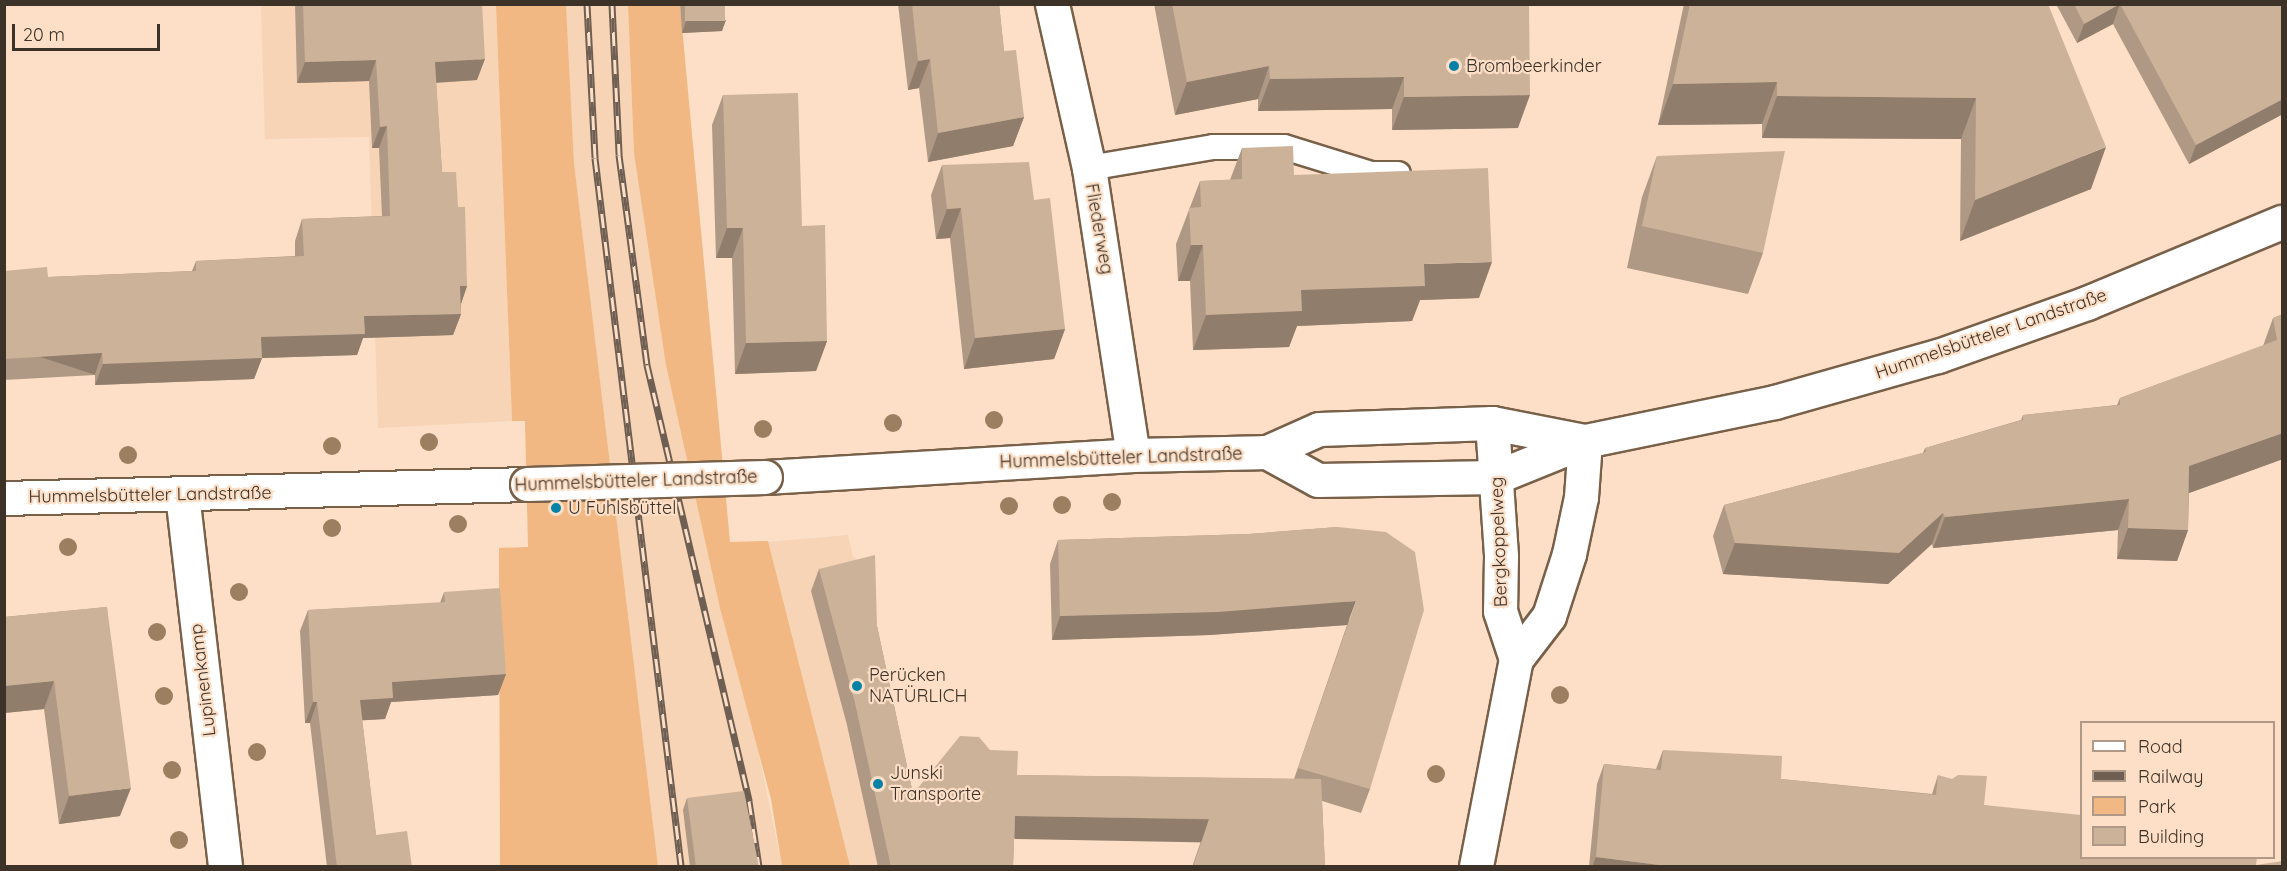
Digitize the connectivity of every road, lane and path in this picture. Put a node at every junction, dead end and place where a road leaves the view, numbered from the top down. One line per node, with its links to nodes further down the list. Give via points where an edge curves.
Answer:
1 (1052, 4): 2 (main road, Fliederweg)
2 (1089, 168): 3 (lane, via 1213,147 1284,147 1371,174); 8 (main road, Fliederweg)
3 (1405, 173)
4 (2283, 222): 6 (main road, Hummelsbütteler Landstraße, via 2087,303 1938,356 1775,402)
5 (1492, 423): 6 (main road, Hummelsbütteler Landstraße); 7 (main road, Hummelsbütteler Landstraße, via 1319,429); 9 (main road, Bergkoppelweg)
6 (1585, 441): 9 (main road, Hummelsbütteler Landstraße); 12 (main road, Bergkoppelweg, via 1581,497 1557,592 1549,616)
7 (1267, 452): 8 (main road, Hummelsbütteler Landstraße); 9 (main road, Hummelsbütteler Landstraße, via 1318,480)
8 (1133, 455): 10 (main road, Hummelsbütteler Landstraße, bridge, via 765,477)
9 (1497, 477): 12 (main road, Bergkoppelweg, via 1500,611)
10 (182, 494): 11 (main road, Hummelsbütteler Landstraße); 13 (main road, Lupinenkamp)
11 (4, 498)
12 (1516, 659): 14 (main road, Bergkoppelweg, via 1489,817)
13 (225, 867)
14 (1476, 867)

